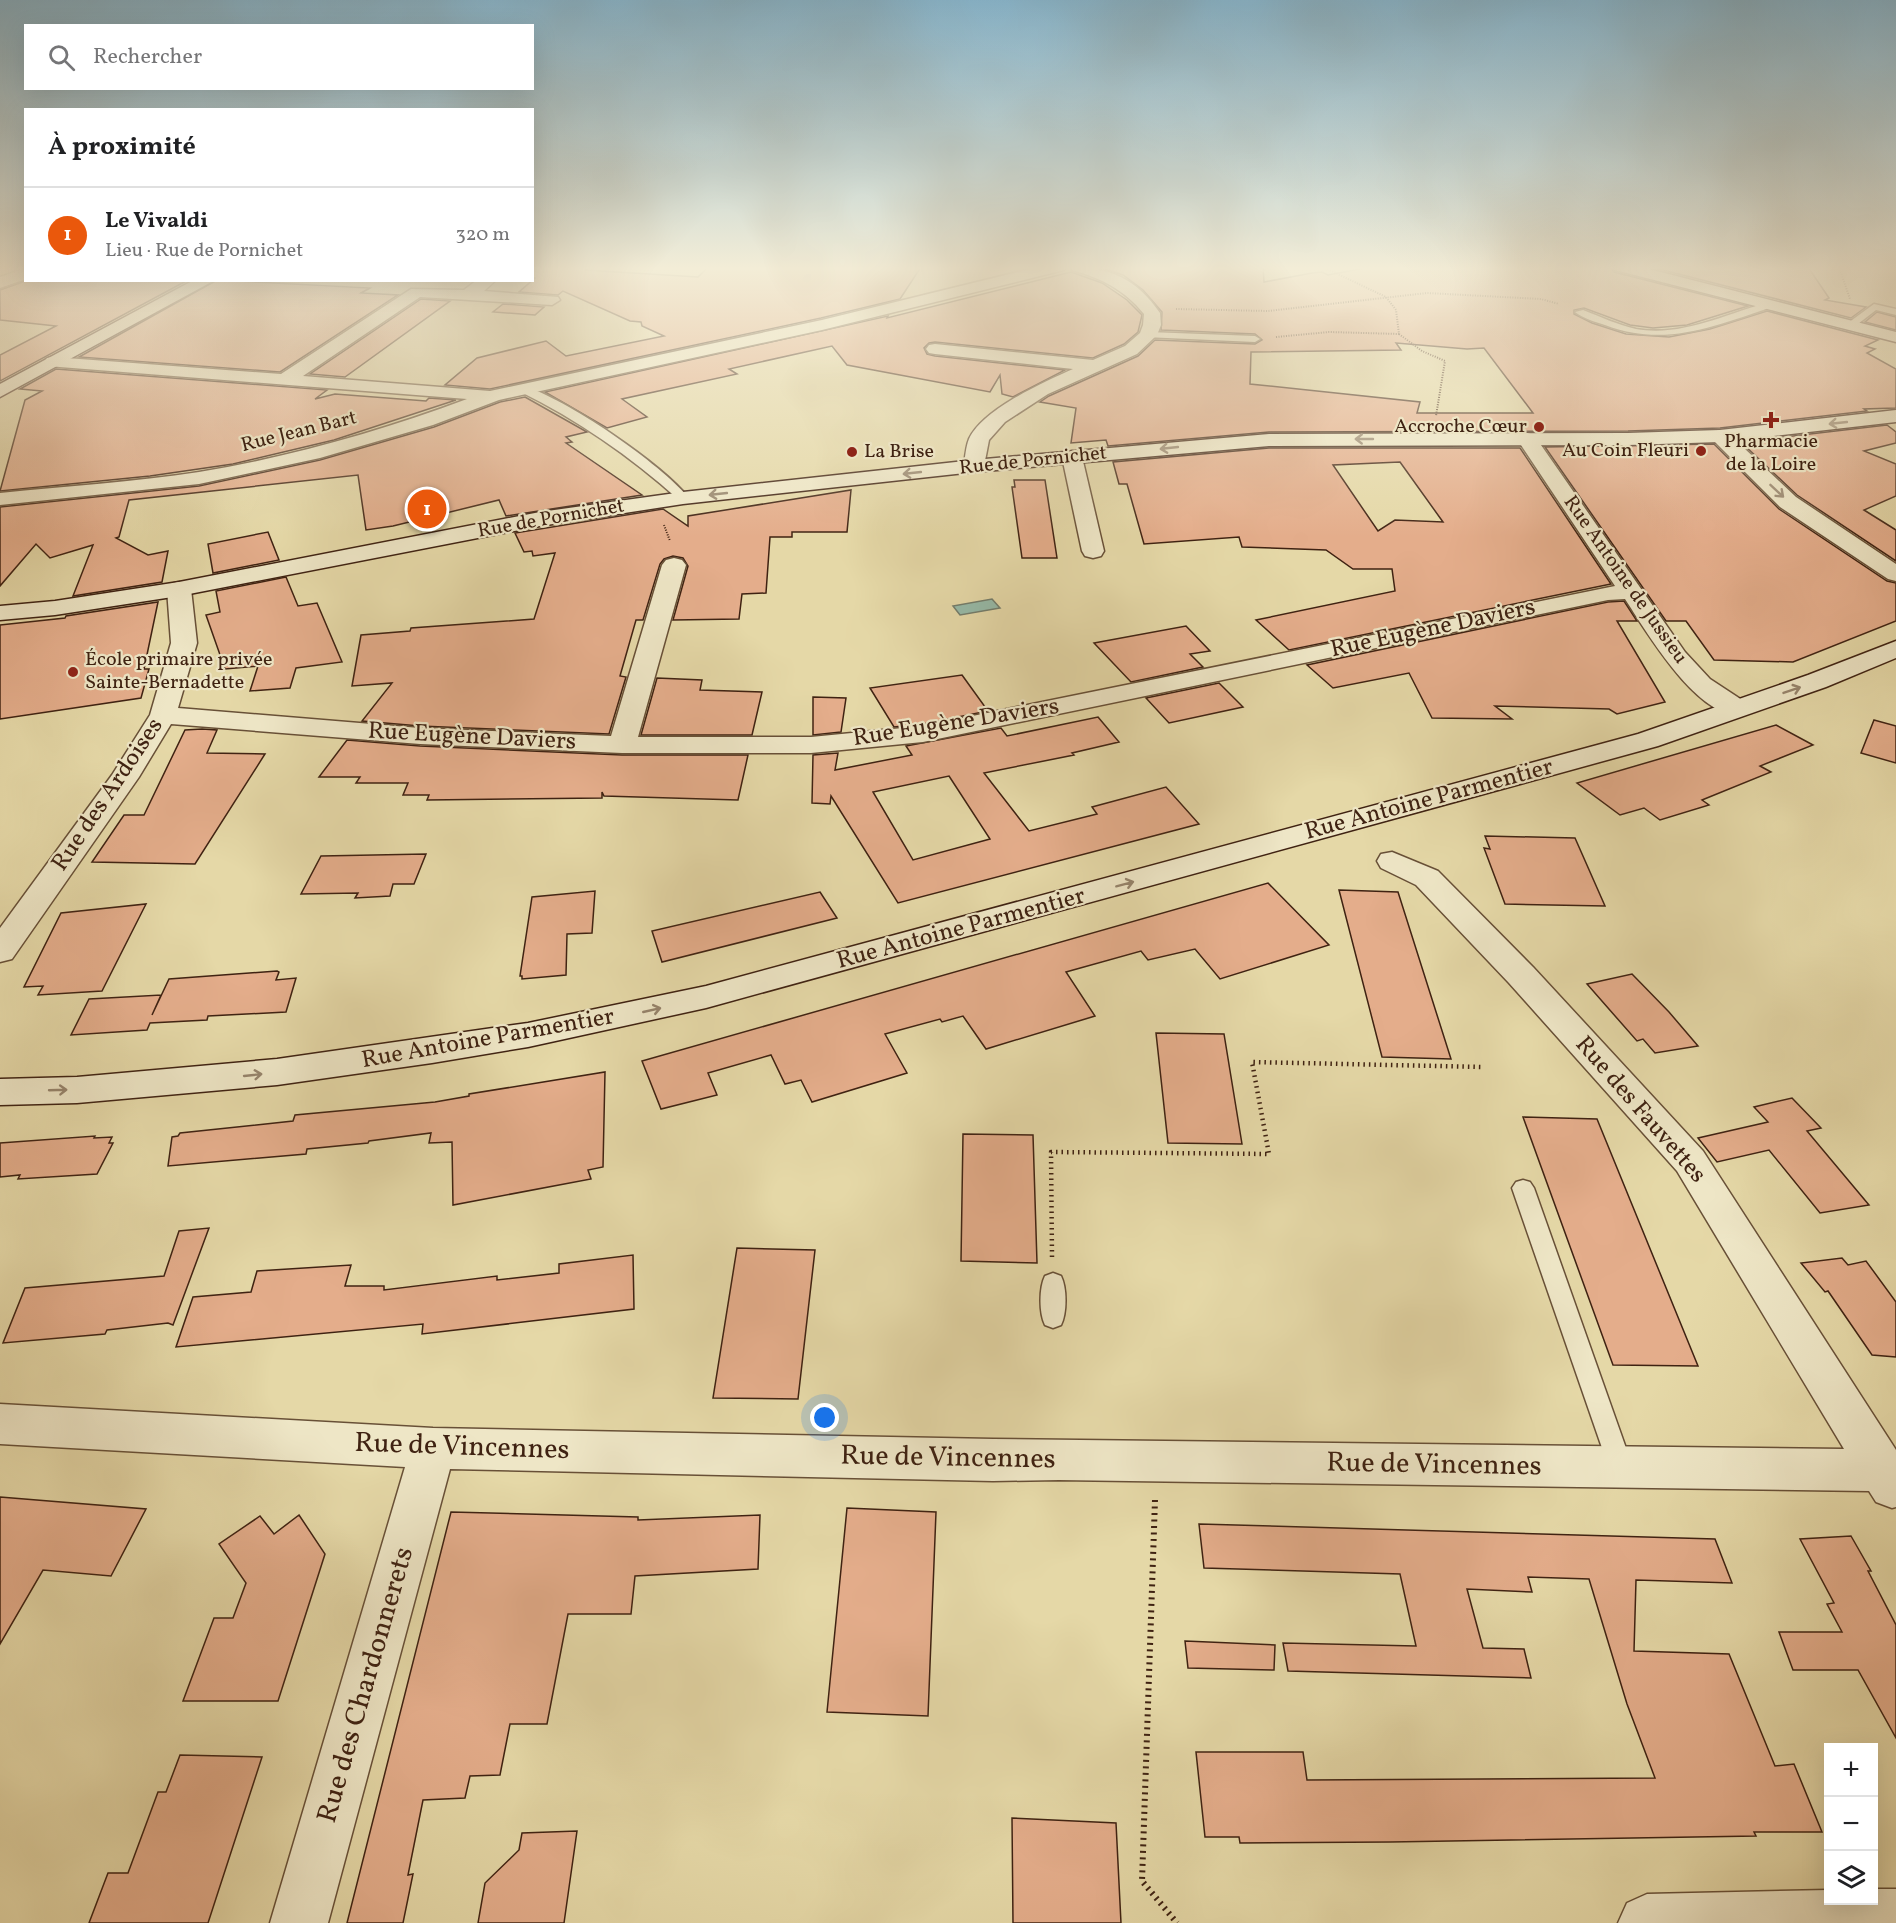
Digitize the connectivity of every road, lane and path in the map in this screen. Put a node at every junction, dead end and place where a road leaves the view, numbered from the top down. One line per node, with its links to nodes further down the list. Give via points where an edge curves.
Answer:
1 (63, 357): 7 (street)
2 (319, 357): 9 (street)
3 (674, 357): 10 (street, Rue Jean Bart)
4 (1004, 357): 8 (street)
5 (1117, 357): 8 (street)
6 (1435, 357): 14 (path, via 1445,361)
7 (53, 362): 9 (street); 11 (street)
8 (1096, 367): 18 (street, via 1041,390 998,417 979,440)
9 (284, 380): 12 (street)
10 (523, 389): 12 (street, Rue Jean Bart); 19 (lane, via 629,451)
11 (0, 391)
12 (494, 396): 20 (street, Rue Jean Bart, via 321,452 210,476)
13 (1896, 416): 15 (street, Rue de Pornichet, one-way to 15)
14 (1436, 419)
15 (1720, 436): 16 (street, Rue de Pornichet); 23 (street, one-way to 23, via 1788,502)
16 (1527, 439): 17 (street, Rue de Pornichet, one-way to 17, via 1269,440); 25 (street, Rue Antoine de Jussieu)
17 (1072, 457): 18 (street, Rue de Pornichet); 21 (street)
18 (974, 466): 19 (street, Rue de Pornichet, one-way to 19)
19 (682, 498): 24 (street, Rue de Pornichet, via 540,519)
20 (0, 499)
21 (1093, 551)
22 (674, 565): 30 (street)
23 (1896, 574)
24 (179, 590): 26 (street, Rue de Pornichet); 29 (street, Rue des Ardoises, via 184,643)
25 (1632, 592): 28 (street, Rue Antoine de Jussieu, via 1676,657 1701,685); 30 (street, Rue Eugène Daviers, via 1608,593 923,734 811,745)
26 (0, 613)
27 (1896, 649): 28 (street, Rue Antoine Parmentier, one-way to 27)
28 (1736, 708): 34 (street, Rue Antoine Parmentier, one-way to 28, via 169,1083 277,1072 432,1051 622,1017 861,956 1648,740)
29 (163, 715): 30 (street, Rue Eugène Daviers, via 420,736); 32 (street, Rue des Ardoises, via 125,777)
30 (622, 745)
31 (1392, 861): 42 (street, Rue des Fauvettes, via 1427,878 1690,1161)
32 (0, 951)
33 (1483, 1067): 36 (path, via 1252,1062 1269,1154 1051,1152)
34 (0, 1092)
35 (1523, 1188): 41 (lane)
36 (1053, 1282): 37 (lane)
37 (1053, 1318)
38 (0, 1424): 39 (street, Rue de Vincennes)
39 (433, 1448): 40 (street, Rue de Vincennes); 44 (street, Rue des Chardonnerets)
40 (1157, 1460): 41 (street, Rue de Vincennes); 45 (path, via 1142,1881)
41 (1621, 1468): 42 (street, Rue de Vincennes)
42 (1892, 1479)
43 (1896, 1917): 47 (street)
44 (299, 1923)
45 (1177, 1923)
46 (1647, 1923): 47 (street)
47 (1687, 1923)

